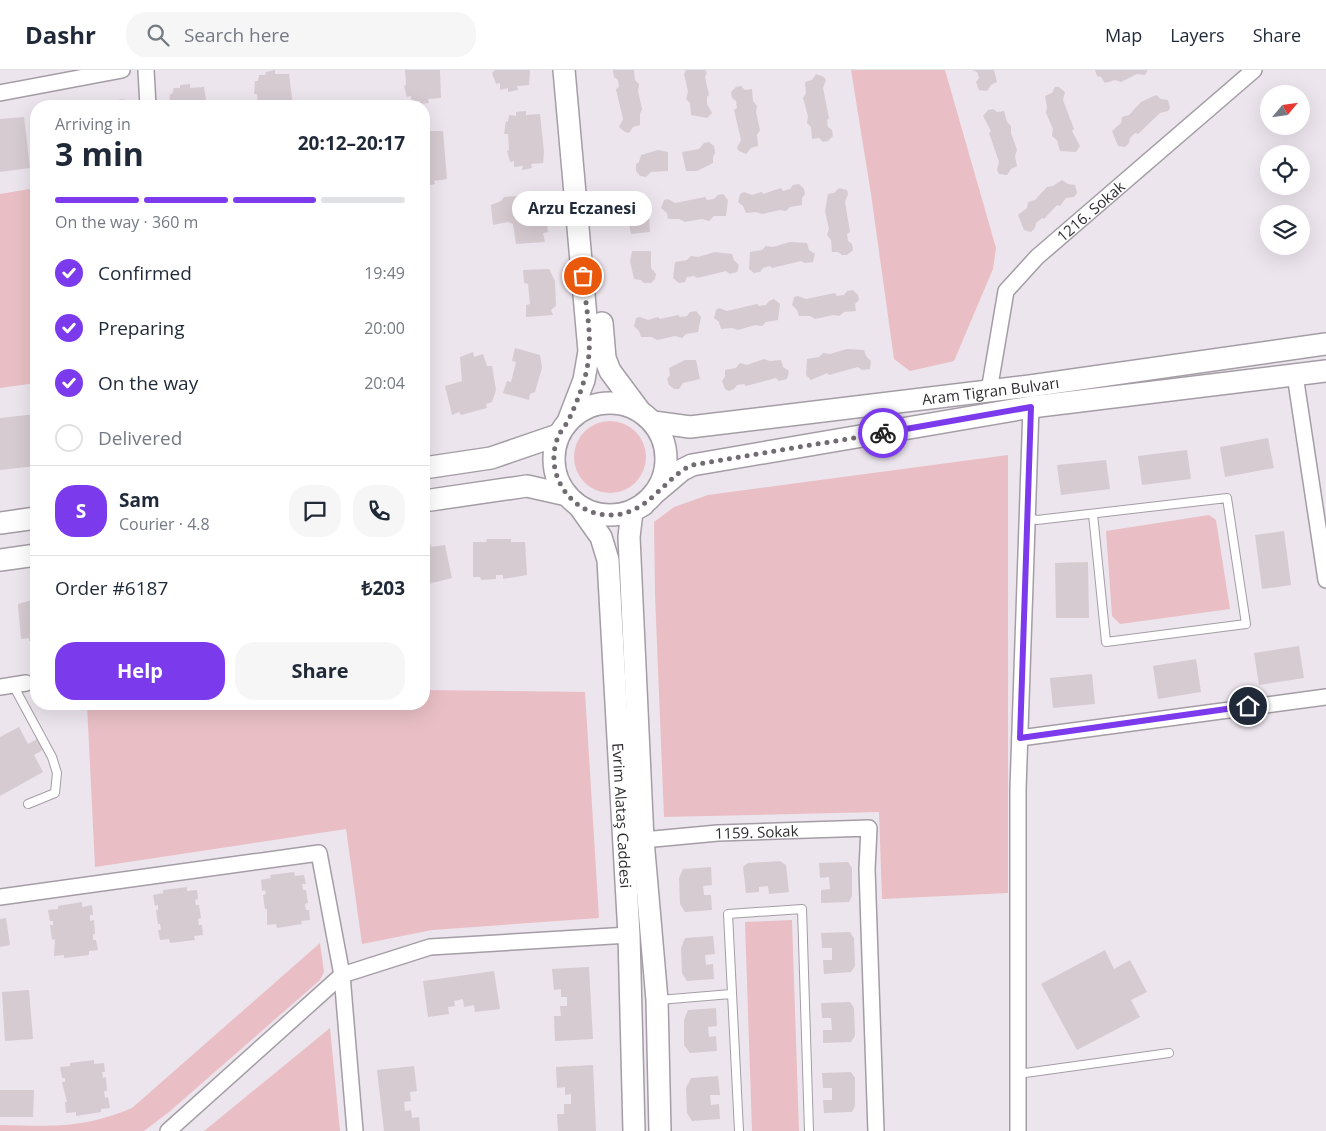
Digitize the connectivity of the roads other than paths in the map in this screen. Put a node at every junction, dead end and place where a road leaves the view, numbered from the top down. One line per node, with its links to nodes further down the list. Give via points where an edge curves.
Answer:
1 (122, 70): 6 (street)
2 (146, 70): 7 (street)
3 (564, 70): 14 (main road, via 589,351 584,380)
4 (578, 70): 13 (main road, via 605,358 610,371)
5 (1254, 70): 11 (street, 1216. Sokak, via 1037,257 1006,291)
6 (0, 93)
7 (148, 100)
8 (1326, 344): 11 (main road, Aram Tigran Bulvarı)
9 (1326, 371): 10 (main road)
10 (1295, 375): 12 (main road); 25 (street)
11 (989, 391): 13 (main road, Aram Tigran Bulvarı, via 690,427)
12 (1031, 407): 16 (main road, via 692,465); 20 (street)
13 (646, 416): 14 (main road, via 621,403 602,402 584,408); 16 (main road, via 663,438 666,456 664,475)
14 (564, 427): 15 (main road, via 491,458); 18 (main road, via 554,450 554,466 558,482)
15 (430, 467)
16 (649, 498): 18 (main road, via 628,512 611,515 594,513); 30 (main road, via 632,511 630,537)
17 (430, 501): 18 (main road, via 527,486)
18 (573, 501): 32 (main road, Evrim Alataş Caddesi, via 601,537 608,560)
19 (1093, 514): 19 (lane, via 1227,498 1246,624 1106,642); 20 (lane, via 1037,520)
20 (1027, 518): 28 (street)
21 (30, 519): 22 (main road)
22 (0, 523)
23 (30, 556): 24 (main road)
24 (0, 560)
25 (1326, 580)
26 (13, 685): 29 (lane, via 52,757 57,773 55,793)
27 (1326, 697): 28 (street)
28 (1020, 738): 37 (street)
29 (28, 804)
30 (644, 840): 35 (main road); 44 (street, 1159. Sokak, via 718,833 869,828 867,869)
31 (0, 897): 33 (street, via 319,853)
32 (629, 935): 33 (street, via 430,946); 40 (main road, Evrim Alataş Caddesi)
33 (342, 975): 38 (street); 39 (street)
34 (731, 994): 35 (lane); 42 (lane); 43 (lane, via 728,914 802,909)
35 (657, 1000): 41 (main road)
36 (1169, 1053): 37 (lane)
37 (1018, 1074): 45 (street)
38 (168, 1131)
39 (355, 1131)
40 (634, 1131)
41 (660, 1131)
42 (739, 1131)
43 (809, 1131)
44 (876, 1131)
45 (1018, 1131)

